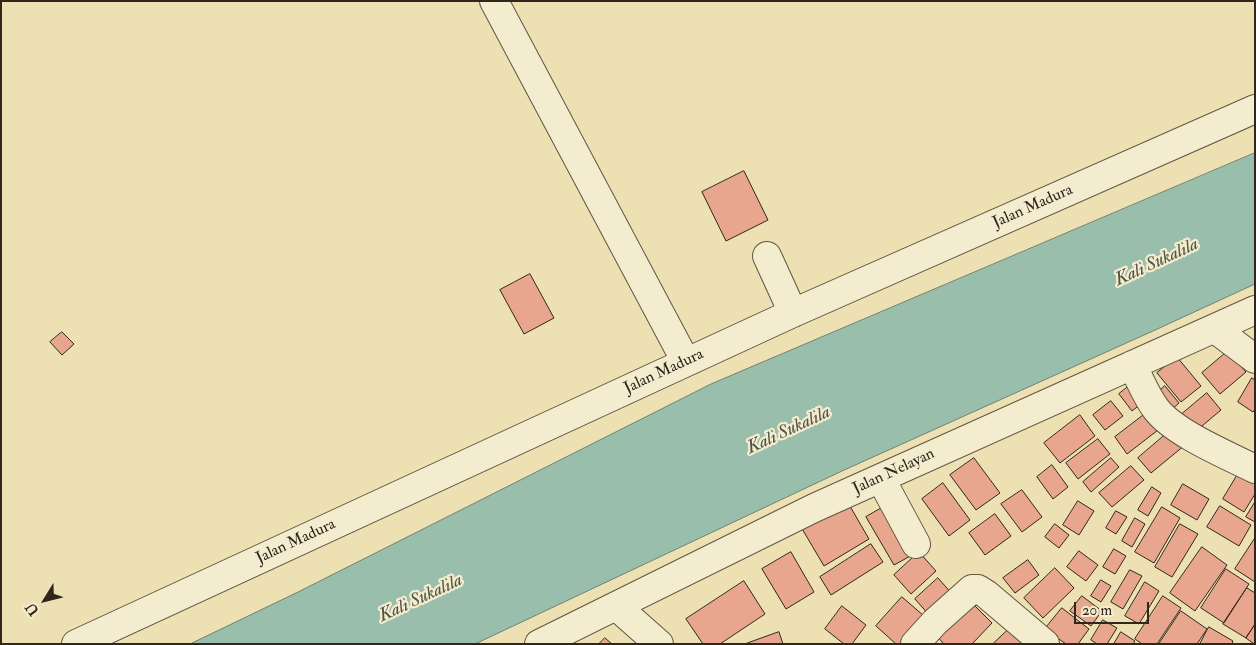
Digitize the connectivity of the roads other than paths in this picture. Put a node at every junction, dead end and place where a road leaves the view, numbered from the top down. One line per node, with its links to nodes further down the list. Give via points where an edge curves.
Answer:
1 (494, 1): 8 (street)
2 (1255, 109): 5 (street, Jalan Madura)
3 (767, 256): 5 (street)
4 (1255, 310): 6 (street, Jalan Nelayan)
5 (793, 313): 8 (street, Jalan Madura)
6 (1215, 329): 7 (street); 9 (street, Jalan Nelayan)
7 (1255, 359)
8 (686, 362): 14 (street, Jalan Madura)
9 (1132, 365): 10 (street, via 1162,417 1178,429); 11 (street, Jalan Nelayan)
10 (1255, 469)
11 (881, 478): 12 (street); 13 (street, Jalan Nelayan)
12 (916, 544)
13 (616, 606): 15 (street, Jalan Nelayan); 16 (street)
14 (76, 644)
15 (539, 644)
16 (660, 644)
17 (915, 644): 18 (street, via 972,589 986,594)
18 (1045, 644)

